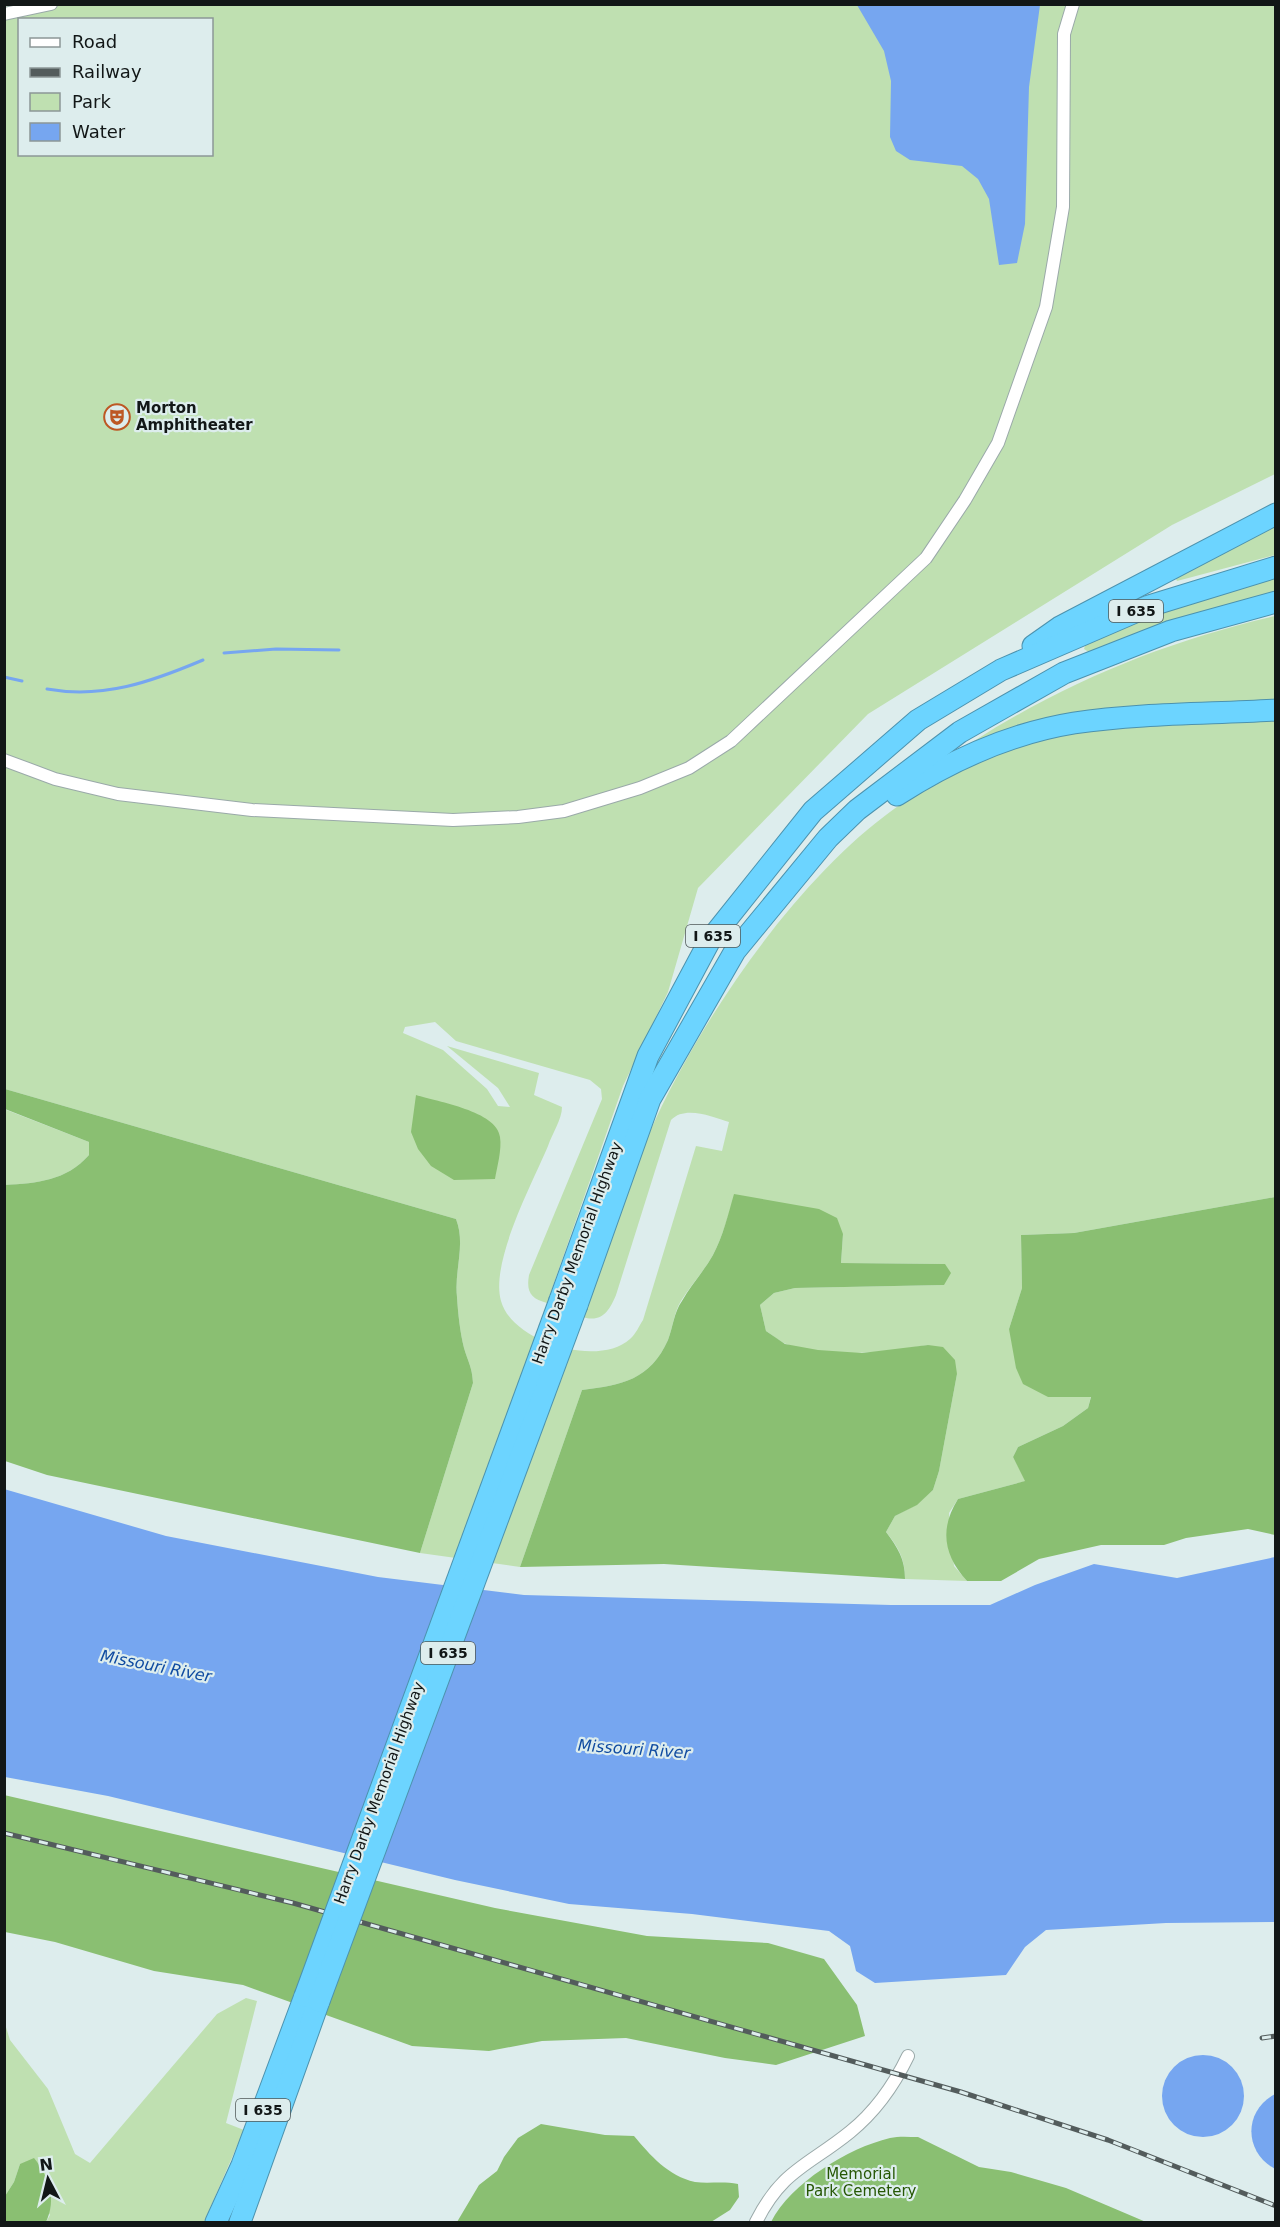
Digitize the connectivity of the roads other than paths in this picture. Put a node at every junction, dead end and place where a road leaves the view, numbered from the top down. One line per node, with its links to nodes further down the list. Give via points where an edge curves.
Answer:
1 (51, 4): 3 (street)
2 (1073, 4): 9 (street, via 1064,34 1063,207 1048,296 998,443 926,558 731,741 689,768 564,811 453,820 222,808 118,794 55,779)
3 (4, 14)
4 (1275, 514): 7 (highway, via 1060,627)
5 (1275, 567): 7 (highway, Harry Darby Memorial Highway / I 635, via 1149,606)
6 (1275, 602): 10 (highway, Harry Darby Memorial Highway / I 635, via 1171,631 1064,673 960,732 857,810)
7 (1001, 670): 11 (highway, Harry Darby Memorial Highway / I 635, via 918,720 813,811 710,940 648,1056)
8 (1275, 710): 10 (highway, via 1122,717 1072,723 1018,736 911,786)
9 (4, 760)
10 (828, 838): 11 (highway, Harry Darby Memorial Highway / I 635, via 735,951 650,1099)
11 (569, 1303): 12 (highway, Harry Darby Memorial Highway / I 635, bridge)
12 (312, 1998): 14 (highway, Harry Darby Memorial Highway / I 635); 15 (highway, Harry Darby Memorial Highway / I 635)
13 (908, 2056): 16 (street, via 878,2106 776,2188)
14 (216, 2223)
15 (240, 2223)
16 (756, 2223)

